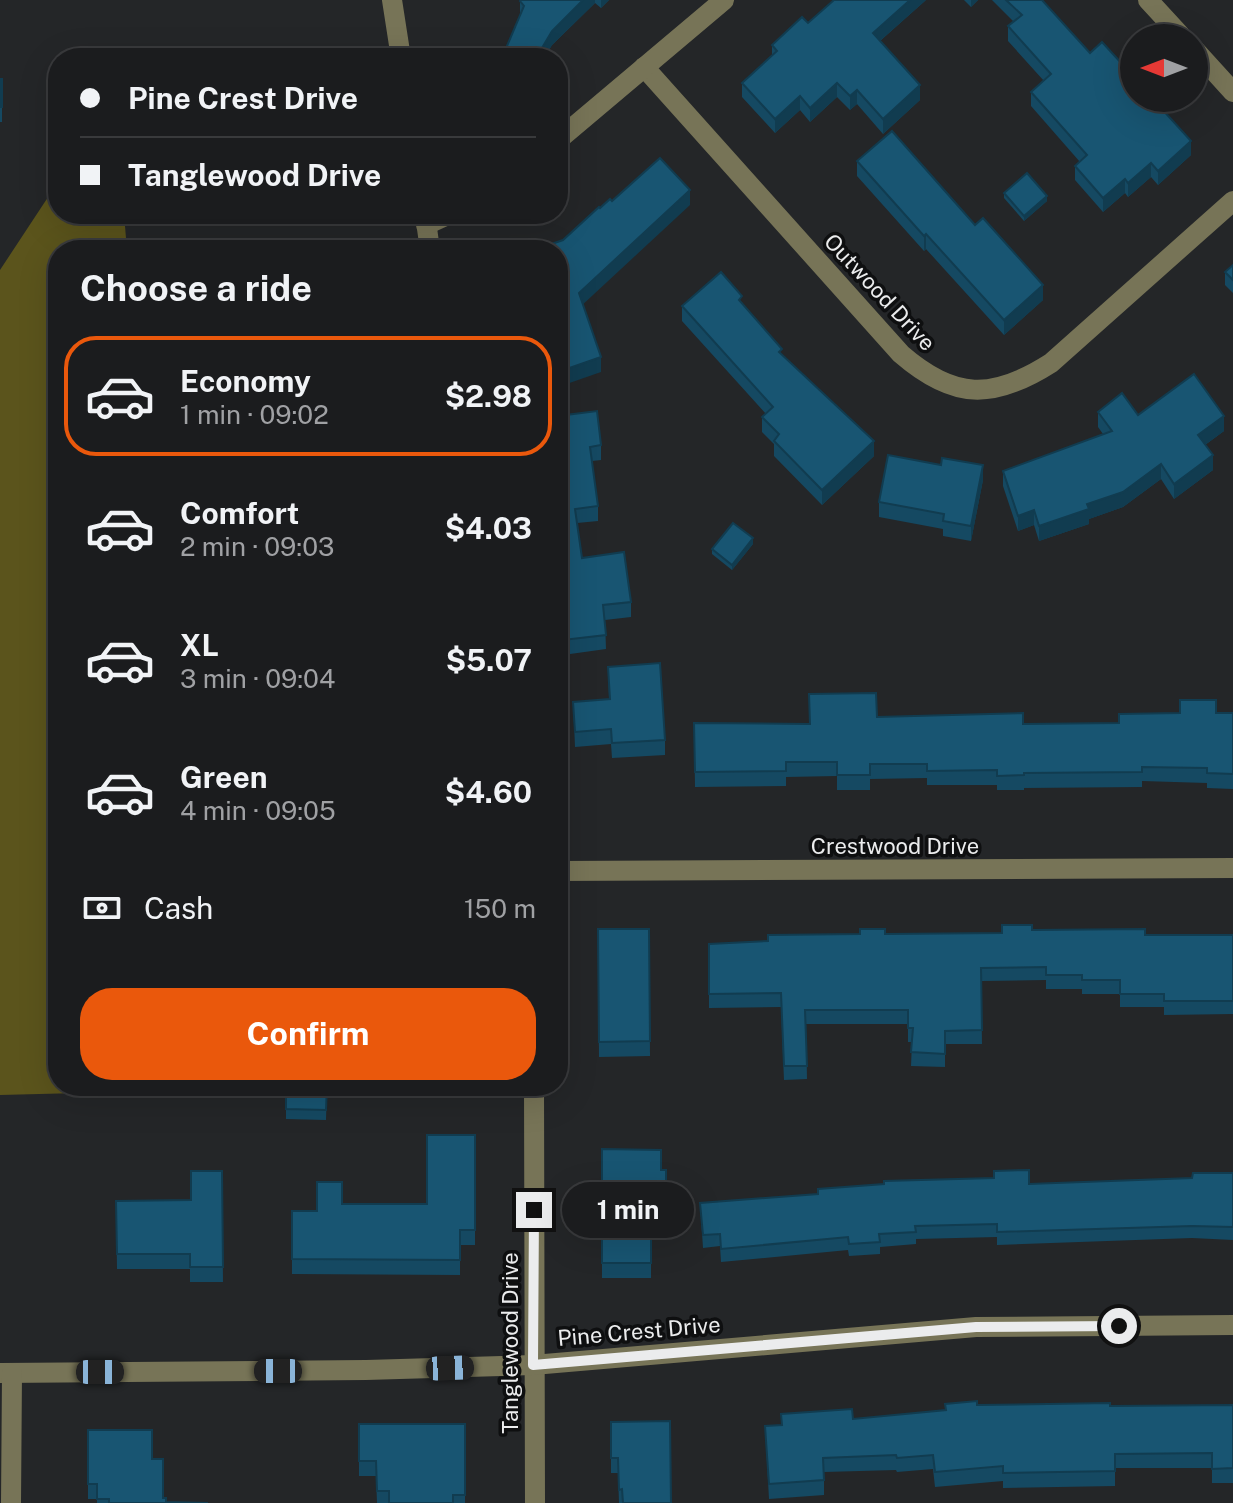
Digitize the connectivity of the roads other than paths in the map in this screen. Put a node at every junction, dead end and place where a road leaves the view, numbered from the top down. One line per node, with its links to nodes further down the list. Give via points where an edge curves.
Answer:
1 (392, 0): 5 (street)
2 (724, 0): 7 (street)
3 (1148, 0): 4 (street)
4 (1170, 24)
5 (399, 48)
6 (1208, 64): 8 (street)
7 (644, 67): 9 (street); 10 (street, Outwood Drive, via 901,354 921,372 952,386 988,390 1021,382 1051,363)
8 (1233, 92)
9 (568, 132)
10 (1233, 201)
11 (1233, 868): 12 (street, Crestwood Drive)
12 (568, 871)
13 (534, 1096): 15 (street, Tanglewood Drive)
14 (1233, 1325): 15 (street, Pine Crest Drive, via 976,1327)
15 (533, 1365): 16 (street, Pine Crest Drive); 18 (street, Tanglewood Drive)
16 (6, 1373): 17 (street)
17 (11, 1503)
18 (535, 1503)

